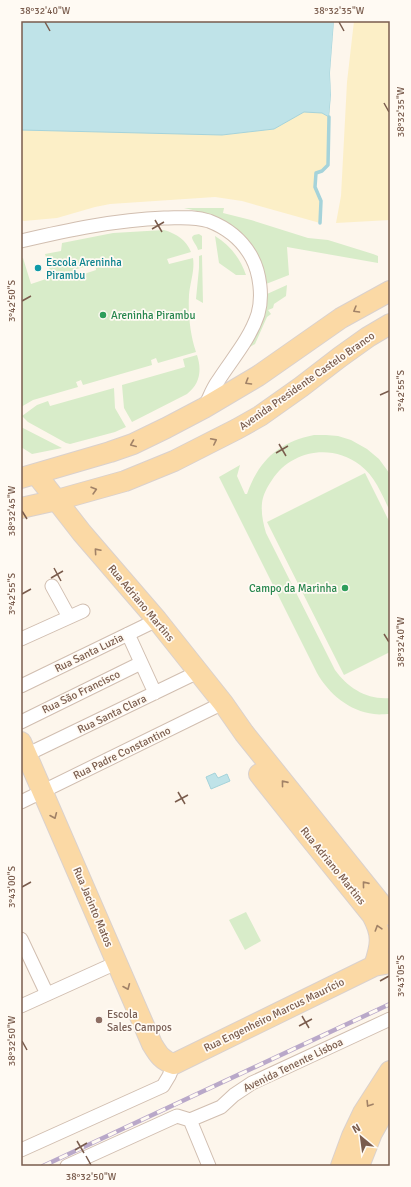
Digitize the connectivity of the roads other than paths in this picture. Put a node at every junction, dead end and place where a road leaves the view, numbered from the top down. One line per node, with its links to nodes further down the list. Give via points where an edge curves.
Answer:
1 (21, 241): 4 (street, via 113,222 190,217 208,221 241,242 248,250 257,273 261,297 258,313 242,346 217,382)
2 (390, 291): 4 (main road, one-way to 4, via 341,318 258,376)
3 (390, 324): 6 (main road, Avenida Presidente Castelo Branco, one-way to 3, via 125,481 174,462 237,430)
4 (204, 408): 5 (main road, one-way to 5, via 133,444)
5 (29, 476): 6 (main road, Rua Adriano Martins)
6 (57, 500): 7 (main road, Avenida Presidente Castelo Branco); 11 (main road, Rua Adriano Martins, one-way to 6)
7 (21, 508)
8 (52, 586): 10 (street)
9 (83, 611): 10 (street)
10 (69, 617): 13 (street)
11 (157, 620): 12 (street, Rua Santa Luzia); 15 (main road, Rua Adriano Martins)
12 (128, 634): 14 (street); 16 (street, Rua Santa Luzia)
13 (21, 639)
14 (141, 663): 17 (street); 19 (street, Rua São Francisco)
15 (198, 672): 17 (street, Rua Santa Clara); 18 (main road, Rua Adriano Martins)
16 (21, 686)
17 (155, 693): 21 (street, Rua Santa Clara)
18 (223, 703): 20 (main road, Rua Adriano Martins); 22 (street, Rua Padre Constantino)
19 (21, 722)
20 (244, 733): 24 (main road, Rua Adriano Martins, one-way to 20); 27 (main road, Rua Adriano Martins, one-way to 20, via 378,925 248,759 243,750)
21 (24, 748): 22 (main road, Rua Jacinto Matos)
22 (43, 792): 23 (street, Rua Padre Constantino); 26 (main road, Rua Jacinto Matos, one-way to 26)
23 (21, 802)
24 (390, 915)
25 (21, 939): 28 (street)
26 (116, 963): 28 (street); 31 (main road, Rua Jacinto Matos, one-way to 31, via 152,1044 162,1058)
27 (382, 964): 31 (main road, Rua Engenheiro Marcus Maurício)
28 (47, 994): 29 (street)
29 (21, 1006)
30 (390, 1019): 34 (street, Avenida Tenente Lisboa, via 252,1083 221,1107)
31 (174, 1064): 35 (street, via 163,1086)
32 (390, 1071): 39 (main road, one-way to 39, via 363,1113)
33 (388, 1113): 40 (main road, via 372,1133)
34 (190, 1120): 36 (street, Avenida Tenente Lisboa, via 177,1116); 38 (street)
35 (21, 1150)
36 (84, 1162): 37 (street, Avenida Tenente Lisboa)
37 (67, 1166)
38 (209, 1166)
39 (342, 1166)
40 (359, 1166)

